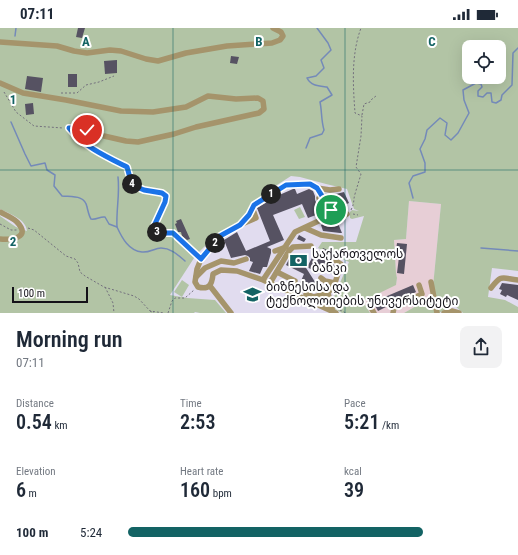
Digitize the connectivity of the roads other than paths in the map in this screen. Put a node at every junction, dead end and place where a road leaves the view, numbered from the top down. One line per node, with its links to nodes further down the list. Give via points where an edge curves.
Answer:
1 (273, 28): 2 (street, via 283,36 272,43 228,46 158,60 121,51 87,53 57,46)
2 (0, 42)
3 (0, 83): 5 (street, via 23,93 122,111 153,112 186,107 208,96 258,98 262,101 264,109 259,113 138,142)
4 (69, 128): 17 (street, via 93,148 127,167 132,185 166,196 154,230 157,233 173,233)
5 (104, 136)
6 (317, 188): 7 (street); 10 (street, via 331,210 347,214); 17 (street, via 310,184 286,185 258,201 240,225 220,236)
7 (339, 189)
8 (319, 198): 10 (street)
9 (0, 212): 13 (street, via 16,221 22,232 15,238)
10 (327, 217): 11 (street)
11 (305, 228): 12 (street, via 321,235); 15 (street, via 295,232)
12 (341, 238)
13 (0, 239)
14 (310, 246): 20 (street, via 289,251)
15 (286, 247): 16 (street); 22 (street)
16 (275, 251)
17 (201, 259): 21 (street)
18 (246, 259): 21 (street, via 234,264 221,262 205,268)
19 (336, 261): 27 (street, via 341,264)
20 (277, 272): 24 (street); 26 (street)
21 (196, 278): 29 (street, via 198,288)
22 (263, 280): 26 (street); 29 (street, via 238,271 221,270 213,274)
23 (518, 280): 30 (street, via 501,277)
24 (295, 281)
25 (431, 282): 39 (street)
26 (270, 283): 34 (street)
27 (335, 283): 31 (street); 31 (street, via 323,279)
28 (419, 285): 38 (street, via 422,294 394,308)
29 (210, 286): 36 (street)
30 (491, 288)
31 (329, 292): 32 (street, via 314,297); 34 (street)
32 (306, 294)
33 (369, 304): 37 (street)
34 (334, 312)
35 (455, 312): 40 (street)
36 (231, 313)
37 (374, 313)
38 (393, 313)
39 (437, 313)
40 (444, 313)

